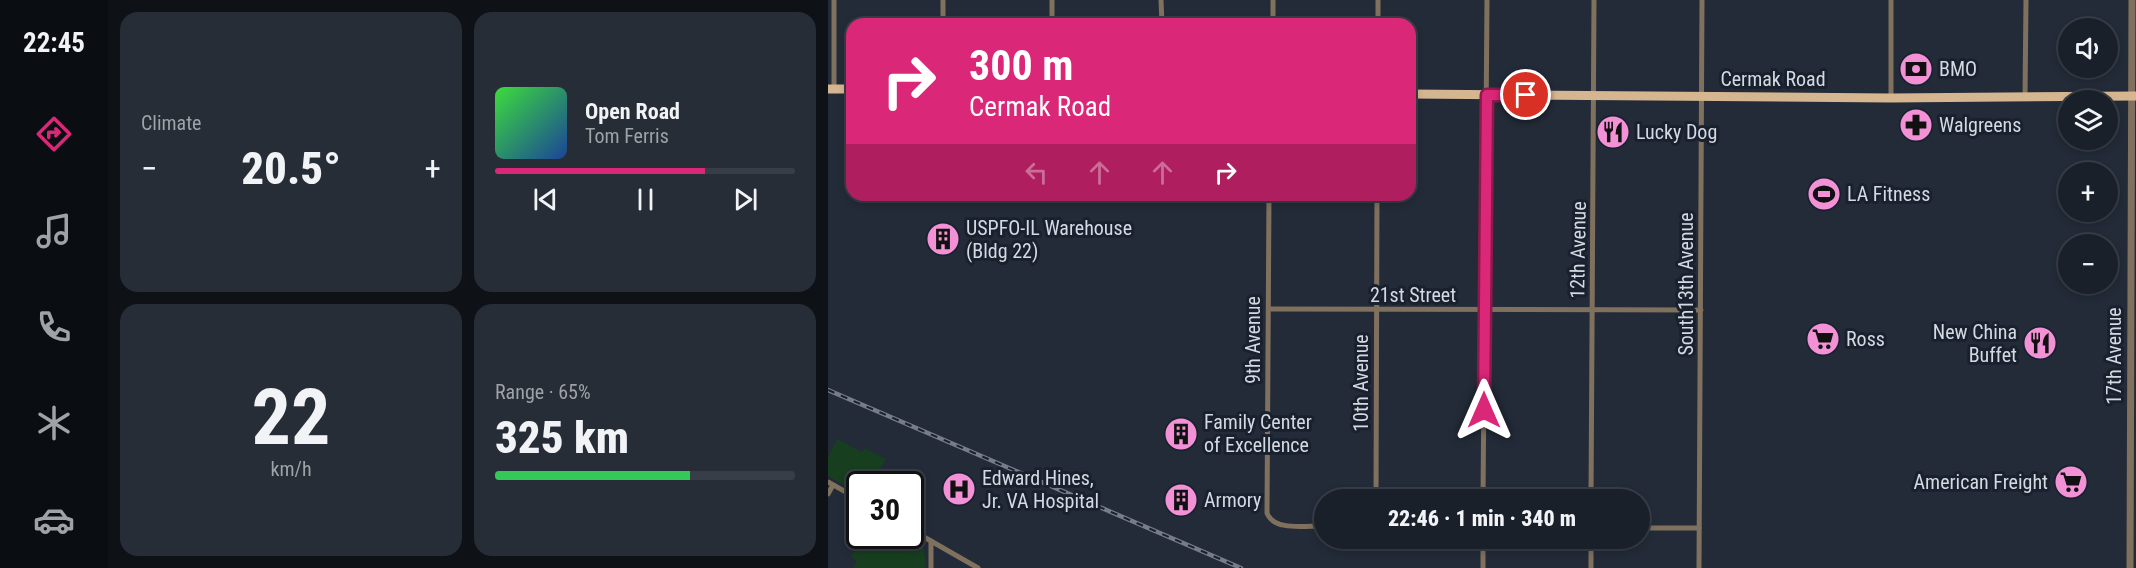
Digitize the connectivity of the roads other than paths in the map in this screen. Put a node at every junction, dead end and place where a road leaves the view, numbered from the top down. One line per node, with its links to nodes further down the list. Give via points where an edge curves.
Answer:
1 (834, 0): 18 (street)
2 (943, 0): 13 (street)
3 (1052, 0): 14 (street)
4 (1161, 0): 15 (street)
5 (1273, 0): 16 (street)
6 (1378, 0): 17 (street)
7 (1487, 0): 20 (street)
8 (1594, 0): 21 (street, 12th Avenue)
9 (1702, 0): 23 (street, South13th Avenue)
10 (1891, 0): 25 (street)
11 (2026, 0): 24 (street)
12 (2132, 0): 22 (street, 17th Avenue)
13 (943, 18)
14 (1052, 18)
15 (1162, 18)
16 (1273, 18)
17 (1378, 18)
18 (831, 89)
19 (1416, 94): 20 (main road, Cermak Road)
20 (1487, 95): 21 (main road, Cermak Road); 30 (street)
21 (1594, 96): 23 (main road, Cermak Road); 31 (street, 12th Avenue)
22 (2134, 96): 24 (main road, Cermak Road); 33 (street, 17th Avenue)
23 (1702, 97): 25 (main road, Cermak Road); 32 (street, South13th Avenue)
24 (2025, 97): 25 (main road, Cermak Road)
25 (1891, 98)
26 (1269, 201): 28 (street, 9th Avenue)
27 (1377, 201): 29 (street, 10th Avenue)
28 (1269, 309): 29 (street, 21st Street); 40 (street, 9th Avenue, via 1267,513 1275,523)
29 (1377, 310): 30 (street, 21st Street); 35 (street, 10th Avenue)
30 (1485, 310): 31 (street, 21st Street); 36 (street)
31 (1592, 310): 32 (street, 21st Street); 37 (street, 12th Avenue)
32 (1701, 310): 43 (street, South13th Avenue)
33 (2133, 311): 41 (street, 17th Avenue)
34 (830, 484): 38 (street); 39 (street)
35 (1376, 489)
36 (1483, 489)
37 (1591, 489)
38 (846, 493)
39 (828, 494)
40 (1314, 526)
41 (2133, 527): 53 (street, 17th Avenue)
42 (1650, 528): 43 (street)
43 (1699, 528): 52 (street, South13th Avenue)
44 (924, 537): 45 (street)
45 (931, 541): 48 (street); 49 (street)
46 (1483, 549): 50 (street)
47 (1591, 549): 51 (street)
48 (931, 568)
49 (978, 568)
50 (1483, 568)
51 (1591, 568)
52 (1699, 568)
53 (2130, 568)

